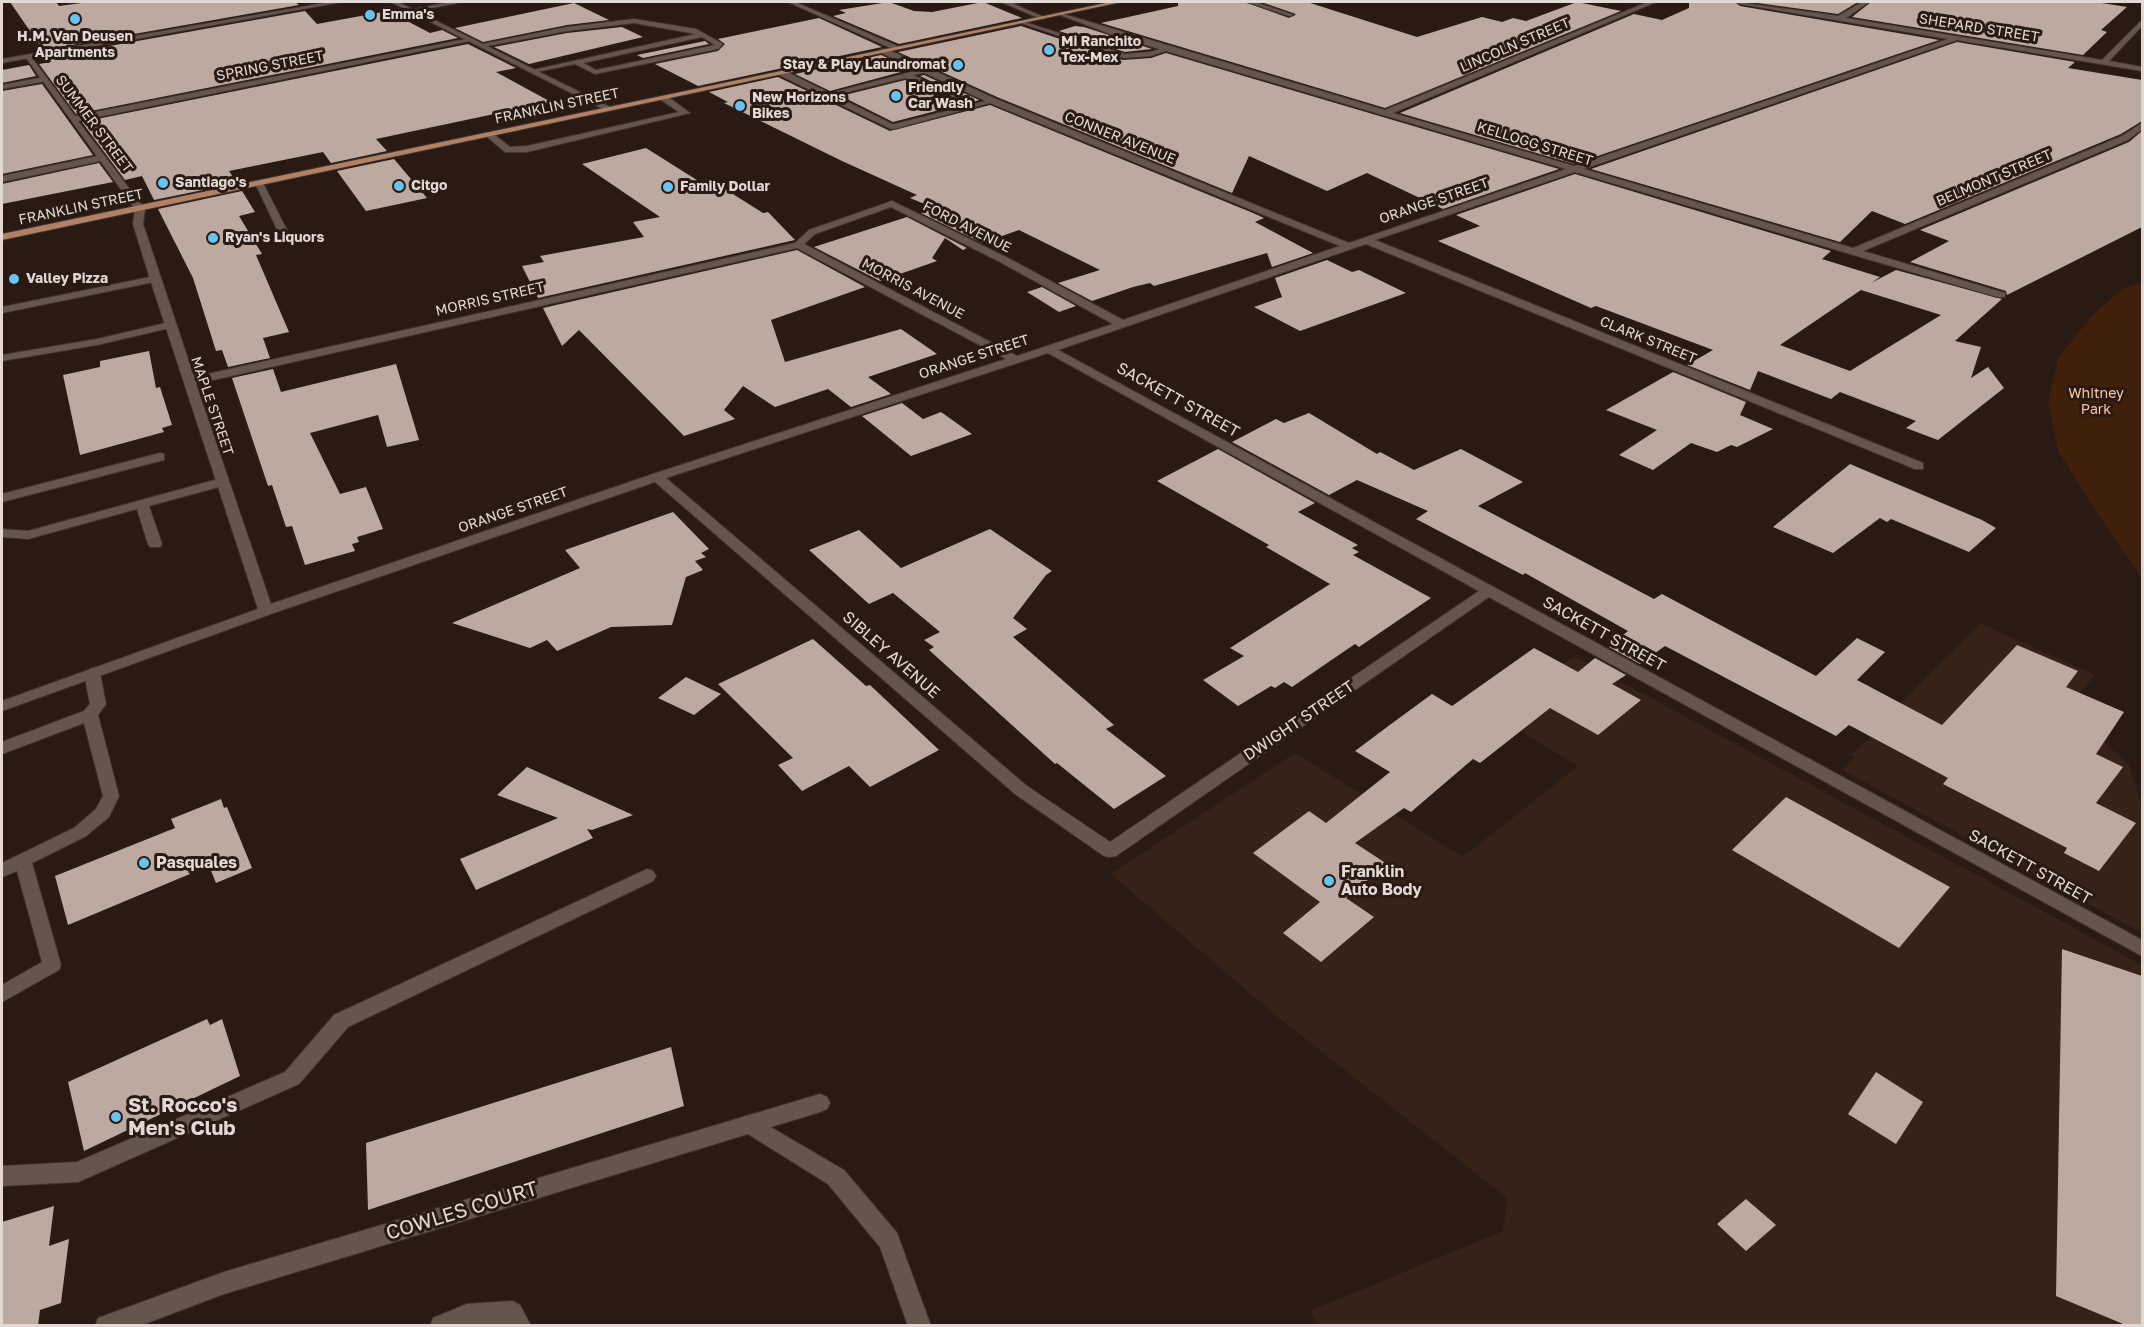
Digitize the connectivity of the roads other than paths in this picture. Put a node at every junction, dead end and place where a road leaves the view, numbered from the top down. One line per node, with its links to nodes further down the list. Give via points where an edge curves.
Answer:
1 (339, 2): 26 (street)
2 (394, 2): 12 (street)
3 (459, 2): 12 (street)
4 (791, 2): 23 (street)
5 (1007, 2): 6 (street); 15 (street)
6 (1018, 2)
7 (1118, 2): 13 (main road, FRANKLIN STREET)
8 (1250, 2): 14 (street)
9 (1653, 2): 42 (street, LINCOLN STREET)
10 (1740, 2): 16 (street, SHEPARD STREET)
11 (1866, 2): 16 (street)
12 (412, 10): 21 (street)
13 (1062, 14): 15 (main road, FRANKLIN STREET); 24 (street, KELLOGG STREET)
14 (1291, 15)
15 (1043, 18): 17 (main road, FRANKLIN STREET)
16 (1840, 18): 20 (street, SHEPARD STREET)
17 (1023, 22): 23 (main road, FRANKLIN STREET); 24 (street, via 1124,56)
18 (2142, 22): 29 (street)
19 (702, 35): 22 (street, via 694,30 634,21 567,28); 28 (street); 28 (street, via 718,47 595,72)
20 (1957, 38): 29 (street, SHEPARD STREET); 47 (street, ORANGE STREET)
21 (471, 40): 22 (street); 43 (street, SPRING STREET)
22 (482, 45): 32 (street)
23 (898, 48): 25 (main road, FRANKLIN STREET)
24 (1168, 49): 42 (street, KELLOGG STREET)
25 (884, 51): 31 (street, CONNER AVENUE); 33 (main road, FRANKLIN STREET)
26 (27, 57): 27 (street); 35 (street, SUMMER STREET)
27 (2, 61)
28 (576, 62): 32 (street)
29 (2104, 62): 30 (street, SHEPARD STREET)
30 (2142, 69)
31 (926, 70): 34 (street); 39 (street, CONNER AVENUE)
32 (532, 71): 41 (street)
33 (782, 73): 37 (street); 38 (main road, FRANKLIN STREET)
34 (906, 75): 37 (street); 40 (street)
35 (44, 79): 36 (street); 43 (street, SUMMER STREET)
36 (2, 87)
37 (827, 95): 40 (street, via 894,126)
38 (664, 98): 41 (main road, FRANKLIN STREET); 45 (street, via 686,113 527,149 508,150)
39 (993, 101): 40 (street); 55 (street, CONNER AVENUE)
40 (973, 106)
41 (610, 109): 45 (main road, FRANKLIN STREET)
42 (1386, 113): 47 (street, KELLOGG STREET)
43 (74, 119): 46 (street, SUMMER STREET)
44 (2142, 125): 56 (street, BELMONT STREET, via 2125,138)
45 (489, 135): 49 (main road, FRANKLIN STREET)
46 (102, 158): 48 (street); 50 (street, SUMMER STREET)
47 (1573, 170): 52 (street, ORANGE STREET); 56 (street, KELLOGG STREET)
48 (2, 179)
49 (260, 183): 50 (main road, FRANKLIN STREET); 53 (street)
50 (140, 209): 51 (main road, FRANKLIN STREET); 57 (street, MAPLE STREET, via 138,224)
51 (2, 237)
52 (1366, 240): 55 (street, ORANGE STREET); 67 (street, CLARK STREET)
53 (288, 242)
54 (798, 245): 60 (street, FORD AVENUE, via 812,232 892,204); 64 (street, MORRIS AVENUE); 65 (street, MORRIS STREET)
55 (1348, 246): 60 (street, ORANGE STREET)
56 (1853, 252): 58 (street, KELLOGG STREET)
57 (155, 279): 59 (street); 61 (street, MAPLE STREET)
58 (2001, 295)
59 (2, 310)
60 (1120, 323): 62 (street, ORANGE STREET)
61 (170, 325): 63 (street); 65 (street, MAPLE STREET)
62 (1049, 349): 64 (street, ORANGE STREET); 74 (street, SACKETT STREET)
63 (2, 358)
64 (1014, 359): 68 (street, ORANGE STREET)
65 (188, 382): 69 (street, MAPLE STREET)
66 (160, 458): 70 (street)
67 (1919, 466)
68 (657, 477): 75 (street, ORANGE STREET); 80 (street, SIBLEY AVENUE, via 1021,790)
69 (222, 482): 71 (street); 75 (street, MAPLE STREET)
70 (2, 498)
71 (142, 504): 72 (street, via 28,535); 73 (street)
72 (2, 532)
73 (155, 544)
74 (1488, 591): 80 (street, DWIGHT STREET); 84 (street, SACKETT STREET)
75 (266, 611): 76 (street, ORANGE STREET)
76 (92, 673): 77 (street, ORANGE STREET); 78 (street, via 98,704)
77 (2, 706)
78 (90, 715): 79 (street); 81 (street, via 111,796 104,813 80,832)
79 (2, 748)
80 (1110, 850)
81 (23, 861): 82 (street); 85 (street, via 52,965)
82 (2, 871)
83 (647, 876): 88 (street, via 341,1021 292,1078 78,1172)
84 (2142, 949)
85 (2, 994)
86 (820, 1103): 87 (street, COWLES COURT)
87 (750, 1124): 89 (street, COWLES COURT, via 224,1283); 92 (street, via 836,1177 889,1240)
88 (2, 1176)
89 (106, 1326)
90 (441, 1326): 91 (street, via 467,1316 512,1313)
91 (520, 1326)
92 (920, 1326)

